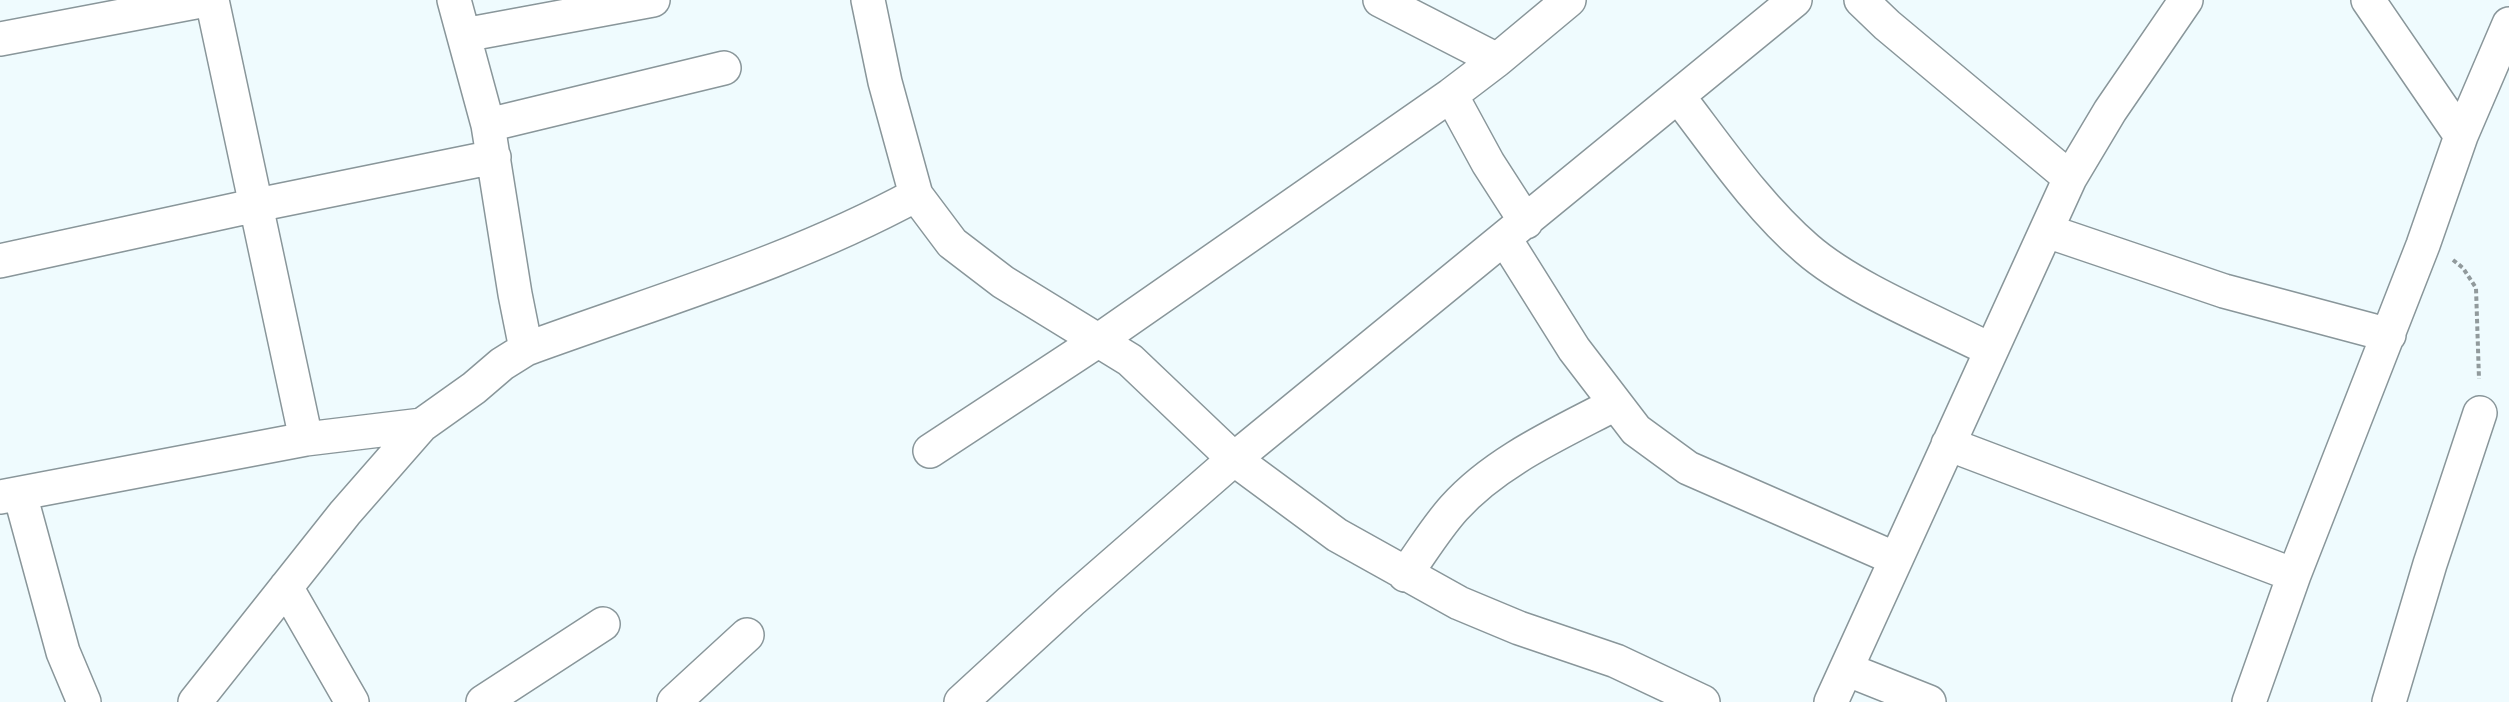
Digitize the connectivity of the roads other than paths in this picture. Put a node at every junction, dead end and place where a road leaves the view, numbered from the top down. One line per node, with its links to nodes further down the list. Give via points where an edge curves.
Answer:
1 (206, 0): 14 (street)
2 (212, 0): 24 (street)
3 (454, 0): 13 (street)
4 (653, 0): 13 (street)
5 (868, 0): 23 (street, via 885,82)
6 (1380, 0): 15 (street)
7 (1569, 0): 15 (street)
8 (1795, 0): 18 (street)
9 (1861, 0): 22 (street)
10 (2186, 0): 22 (street, via 2110,111)
11 (2368, 0): 20 (street)
12 (2509, 24): 20 (street)
13 (464, 34): 19 (street)
14 (0, 39)
15 (1497, 60): 17 (street)
16 (724, 68): 19 (street)
17 (1451, 95): 25 (street, via 1488,163); 29 (street)
18 (1678, 96): 25 (street); 31 (street, via 1753,193 1809,251 1878,294)
19 (488, 125): 21 (street)
20 (2461, 136): 28 (street)
21 (494, 157): 24 (street); 30 (street)
22 (2070, 178): 26 (street)
23 (916, 195): 29 (street, via 952,243 1003,282); 30 (street, via 859,226 771,263)
24 (257, 205): 27 (street); 35 (street)
25 (1515, 231): 32 (street, via 1574,349); 38 (street)
26 (2047, 231): 28 (street, via 2224,291); 31 (street)
27 (0, 261)
28 (2389, 335): 42 (street)
29 (1099, 340): 37 (street); 38 (street, via 1130,360)
30 (526, 349): 34 (street)
31 (1991, 350): 36 (street)
32 (1615, 404): 40 (street, via 1636,430 1688,468); 41 (street, via 1522,455 1477,487 1454,508)
33 (2480, 413): 57 (street)
34 (422, 425): 35 (street); 43 (street)
35 (306, 439): 39 (street)
36 (1948, 444): 40 (street); 42 (street)
37 (930, 451)
38 (1234, 459): 41 (street, via 1337,535); 52 (street)
39 (10, 495): 47 (street)
40 (1896, 559): 46 (street)
41 (1405, 574): 53 (street, via 1459,603 1616,661)
42 (2294, 575): 56 (street)
43 (286, 587): 48 (street); 49 (street)
44 (603, 624): 50 (street)
45 (747, 635): 51 (street)
46 (1846, 669): 54 (street); 55 (street)
47 (84, 702)
48 (195, 702)
49 (352, 702)
50 (483, 702)
51 (674, 702)
52 (961, 702)
53 (1703, 702)
54 (1831, 702)
55 (1929, 702)
56 (2249, 702)
57 (2389, 702)

